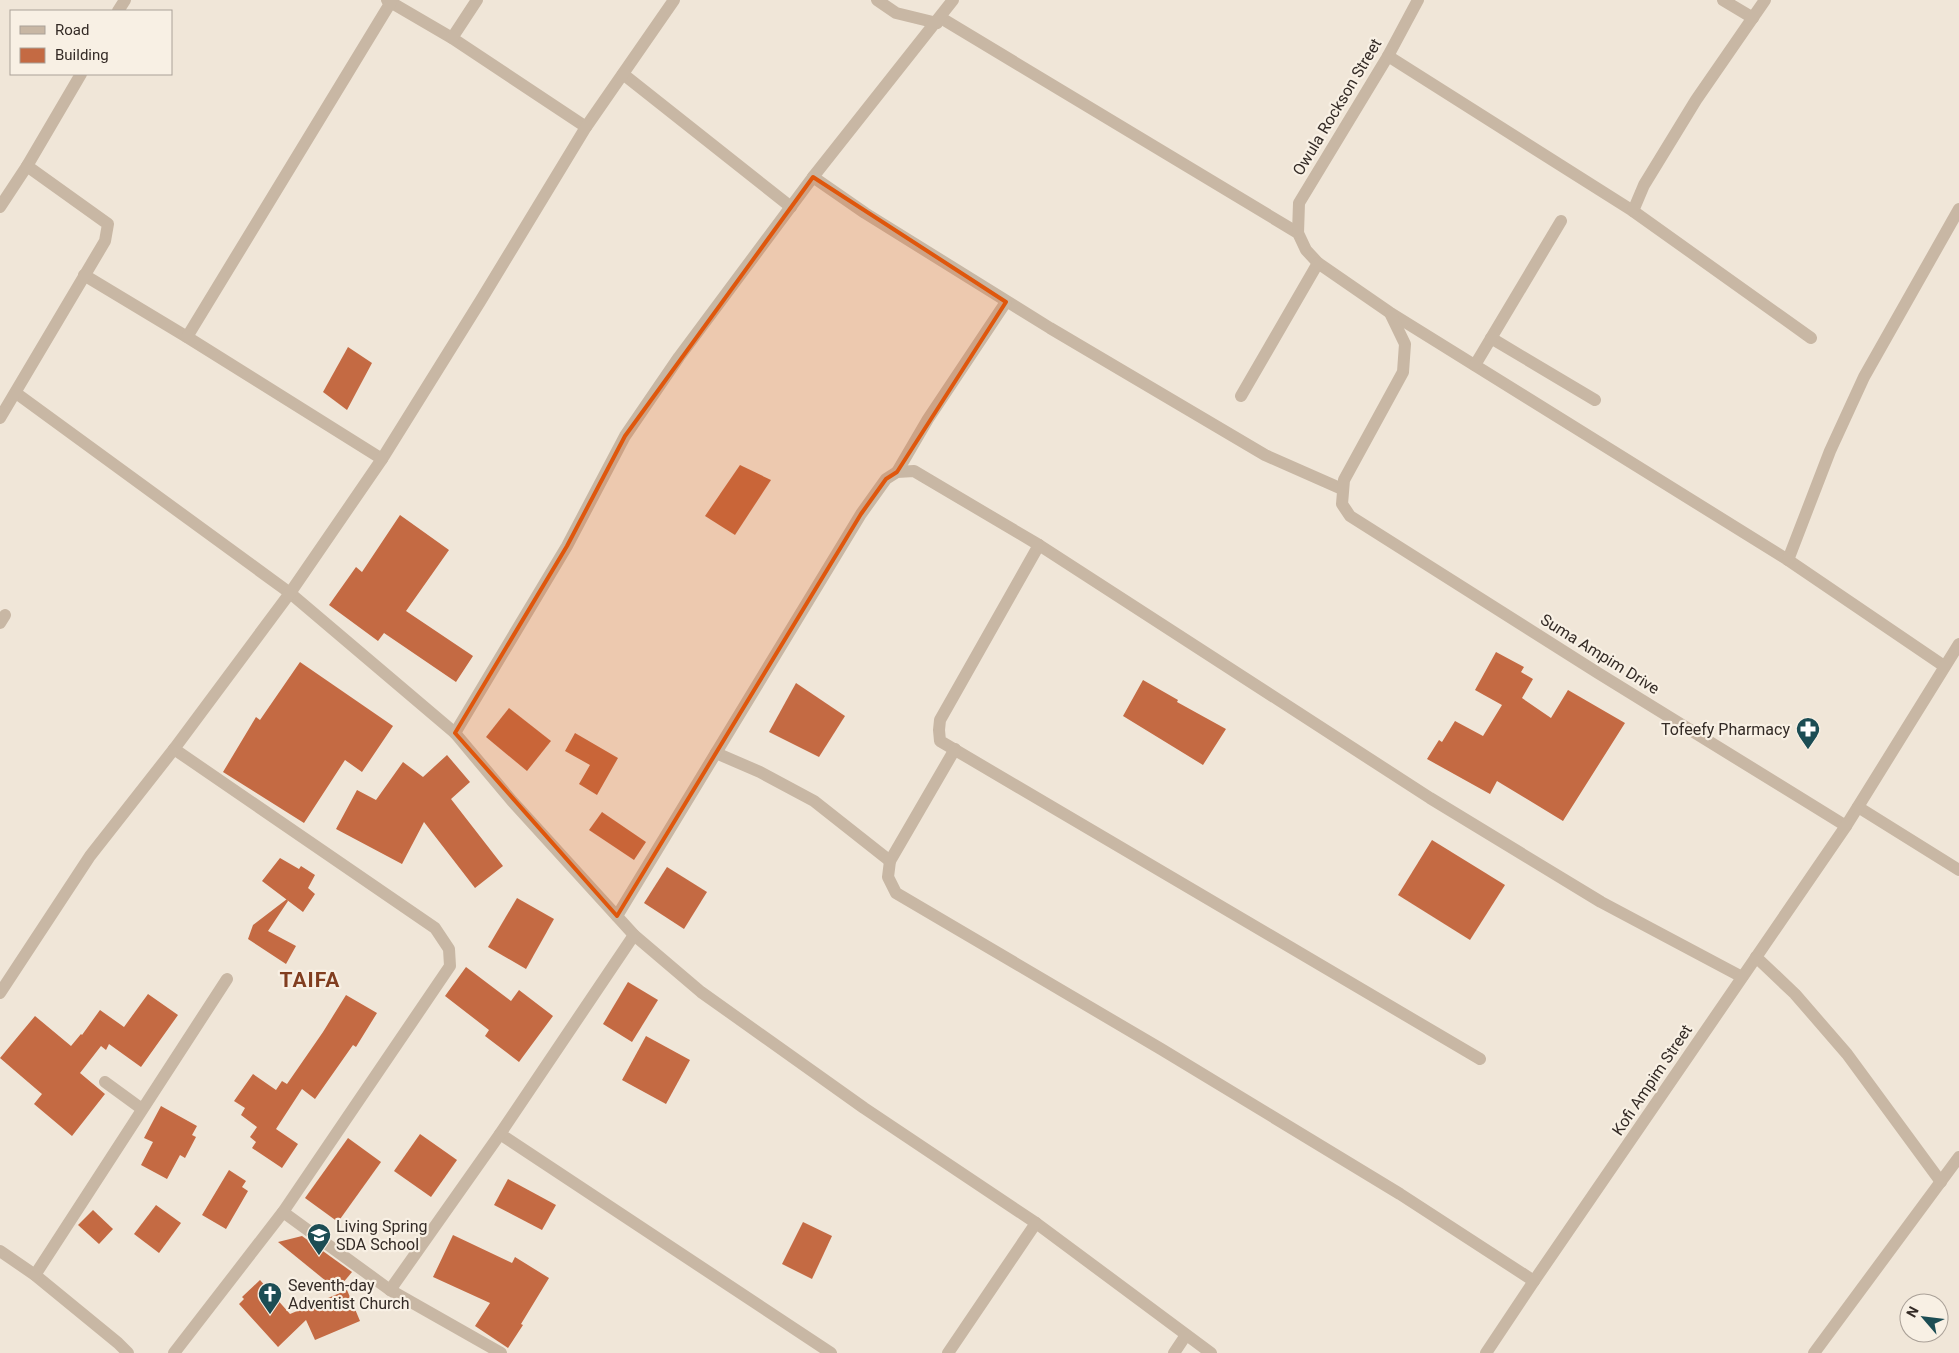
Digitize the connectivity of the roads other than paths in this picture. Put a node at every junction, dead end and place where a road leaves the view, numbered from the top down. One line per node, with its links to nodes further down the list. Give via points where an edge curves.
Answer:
1 (477, 0): 11 (street)
2 (674, 0): 13 (street)
3 (877, 0): 10 (street, via 896,13)
4 (954, 0): 10 (street)
5 (1418, 0): 12 (street, Owula Rockson Street)
6 (1723, 0): 9 (street)
7 (1766, 0): 9 (street)
8 (389, 1): 11 (street); 28 (street)
9 (1753, 18): 21 (street, via 1696,100 1644,185)
10 (939, 20): 17 (street); 23 (street)
11 (452, 38): 15 (street)
12 (1388, 56): 21 (street); 23 (street, Owula Rockson Street, via 1299,203)
13 (622, 74): 15 (street); 19 (street)
14 (80, 75): 16 (street)
15 (586, 126): 36 (street)
16 (27, 166): 18 (street); 25 (street, via 108,224 106,241)
17 (813, 177): 19 (street); 26 (street, via 865,214)
18 (0, 207)
19 (791, 207): 44 (street, via 679,357 625,436 567,546)
20 (1959, 208): 40 (street, via 1864,377 1830,451)
21 (1633, 211): 30 (street)
22 (1562, 220): 29 (street)
23 (1298, 233): 24 (street, via 1306,250)
24 (1318, 263): 27 (street); 33 (street)
25 (84, 275): 28 (street); 32 (street)
26 (1006, 302): 37 (street, via 928,419); 38 (street, via 1265,455)
27 (1389, 312): 31 (street); 38 (street, via 1404,344 1403,372 1344,480)
28 (187, 337): 36 (street)
29 (1491, 338): 31 (street); 34 (street)
30 (1811, 338)
31 (1475, 365): 40 (street)
32 (16, 393): 35 (street); 41 (street)
33 (1241, 396)
34 (1595, 400)
35 (0, 418)
36 (382, 459): 41 (street)
37 (897, 472): 39 (street, via 914,472 928,478); 47 (street, via 886,479 861,514)
38 (1342, 490): 49 (street, Suma Ampim Drive, via 1342,504 1350,516)
39 (1039, 545): 46 (street, via 940,720 940,741); 55 (street, via 1430,798 1601,902)
40 (1788, 560): 43 (street)
41 (290, 593): 44 (street); 45 (street)
42 (1959, 644): 43 (street, Kofi Ampim Street)
43 (1944, 666): 48 (street, Kofi Ampim Street)
44 (455, 733): 52 (street)
45 (174, 749): 57 (street, via 90,856); 65 (street, via 435,928 449,949 450,966)
46 (955, 749): 50 (street); 58 (street)
47 (716, 753): 50 (street, via 814,801); 52 (street)
48 (1858, 806): 49 (street, Kofi Ampim Street); 51 (street)
49 (1846, 826): 54 (street, Kofi Ampim Street)
50 (890, 861): 69 (street, via 888,877 896,892 1391,1189)
51 (1959, 870)
52 (617, 916): 53 (street)
53 (634, 935): 61 (street); 66 (street, via 701,992 864,1108)
54 (1756, 957): 55 (street, Kofi Ampim Street); 64 (street, via 1795,994 1847,1054)
55 (1742, 977): 69 (street, Kofi Ampim Street)
56 (227, 979): 60 (street)
57 (0, 993)
58 (1480, 1059)
59 (105, 1082): 60 (street)
60 (142, 1109): 68 (street)
61 (500, 1134): 70 (street); 75 (street)
62 (1959, 1157): 63 (street)
63 (1954, 1173): 64 (street)
64 (1940, 1182): 80 (street)
65 (283, 1212): 70 (street); 73 (street)
66 (1036, 1223): 71 (street); 76 (street)
67 (2, 1258): 68 (street)
68 (35, 1275): 72 (street)
69 (1534, 1281): 79 (street, Kofi Ampim Street)
70 (390, 1290): 74 (street)
71 (1186, 1335): 77 (street); 78 (street)
72 (128, 1353)
73 (174, 1353)
74 (501, 1353)
75 (831, 1353)
76 (948, 1353)
77 (1174, 1353)
78 (1211, 1353)
79 (1486, 1353)
80 (1814, 1353)

